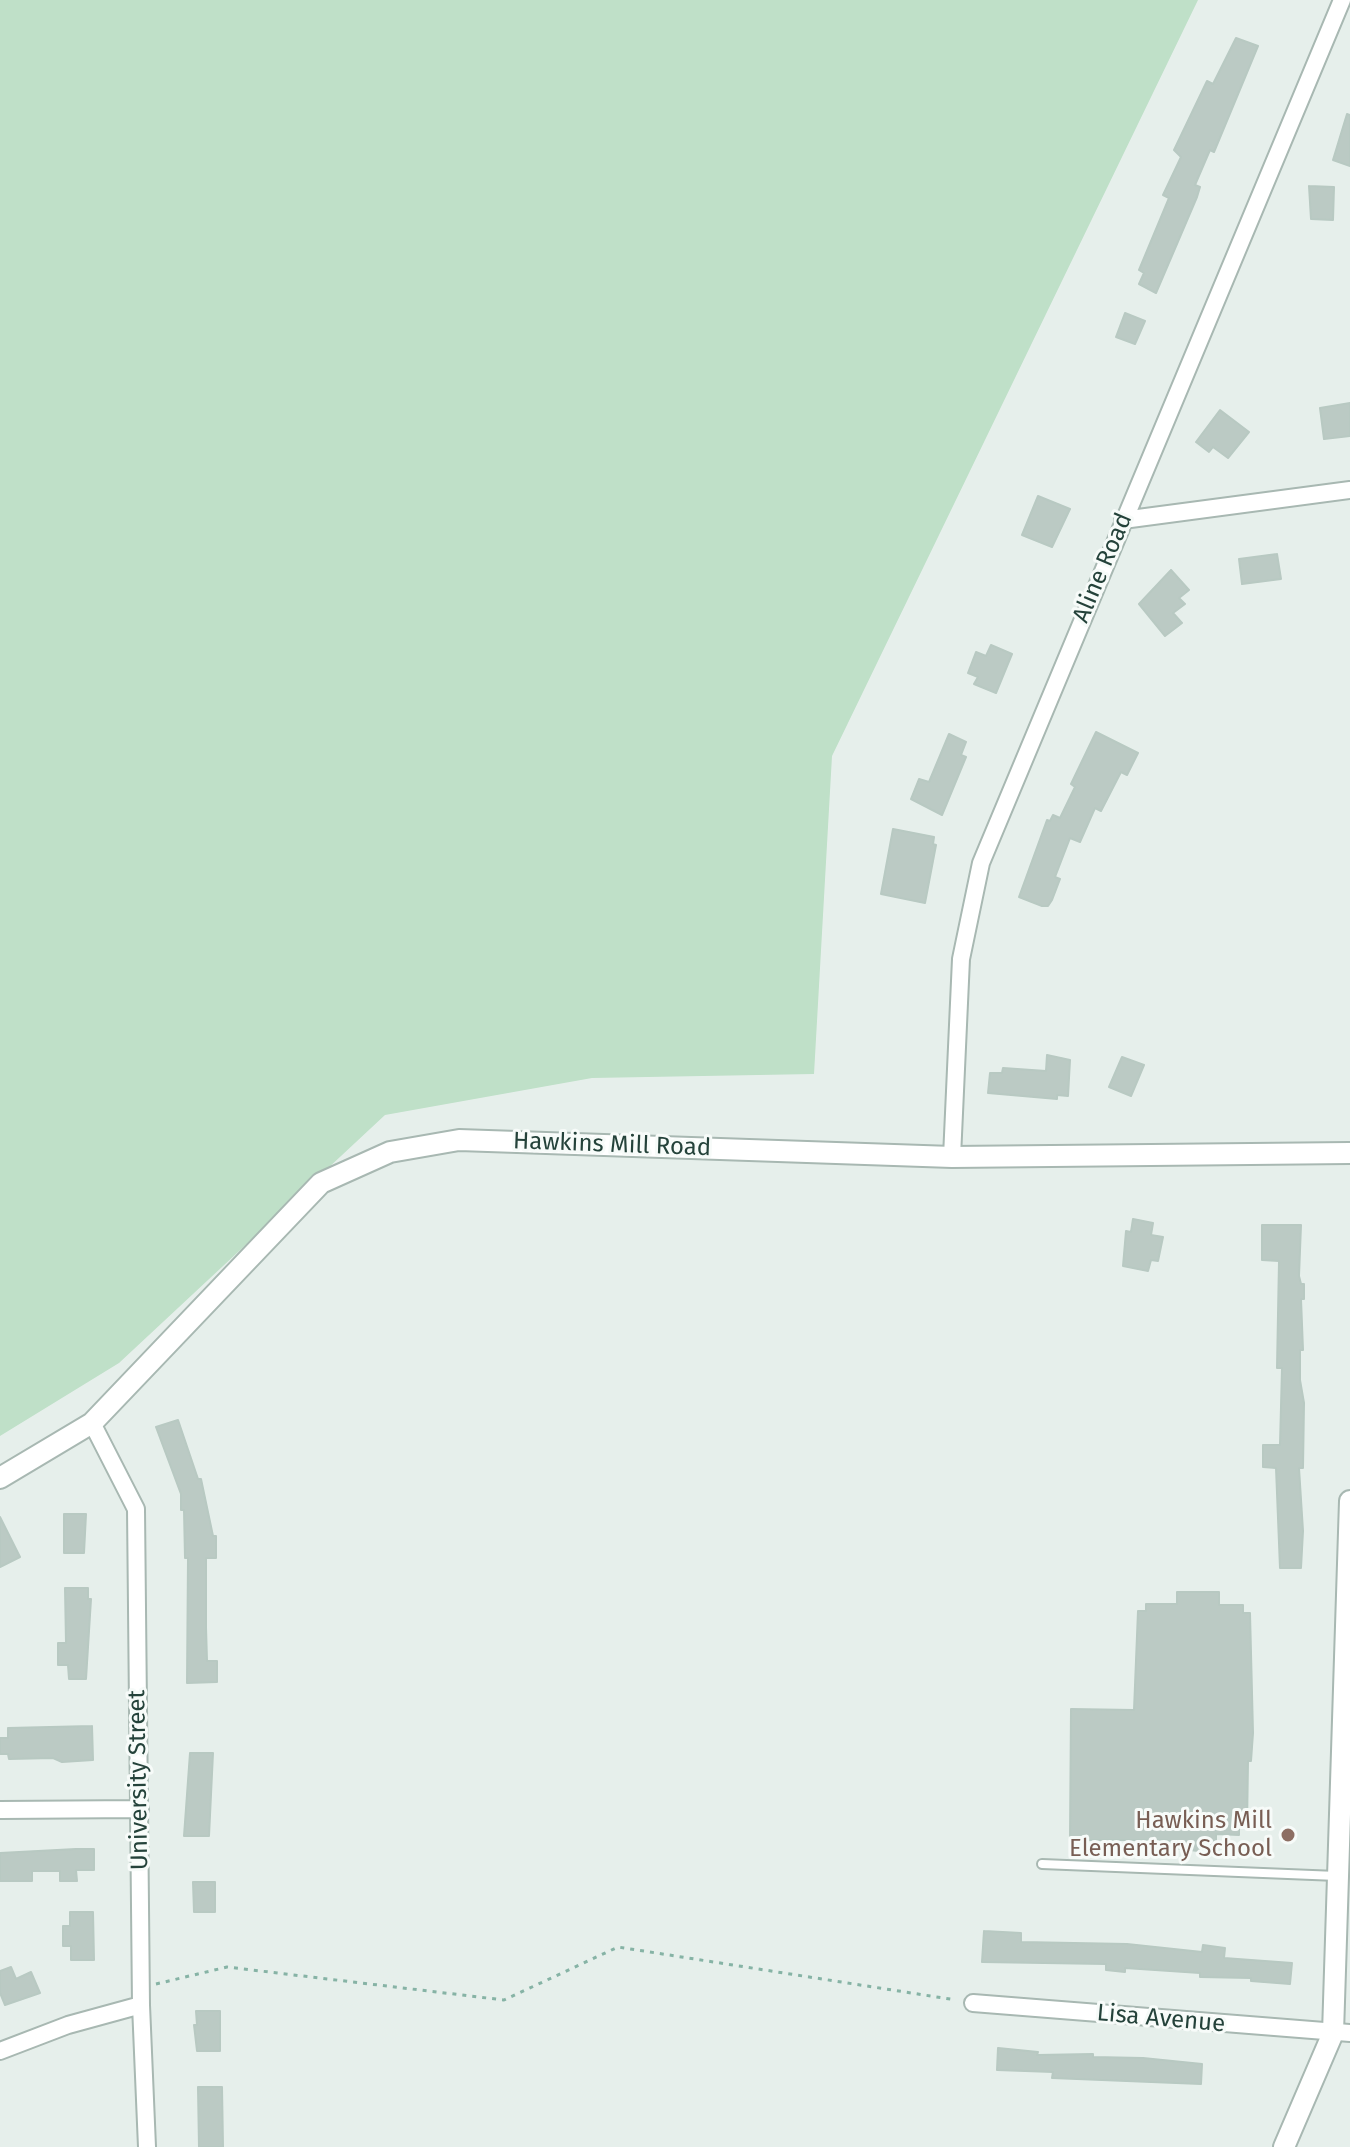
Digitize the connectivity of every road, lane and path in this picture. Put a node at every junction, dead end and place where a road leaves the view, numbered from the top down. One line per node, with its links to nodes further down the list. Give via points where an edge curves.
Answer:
1 (1342, 0): 3 (street, Aline Road)
2 (1350, 490): 3 (street)
3 (1123, 520): 5 (street, Aline Road, via 981,863 961,959)
4 (1350, 1153): 5 (street, Hawkins Mill Road)
5 (952, 1157): 6 (street, Hawkins Mill Road, via 459,1140 390,1152 321,1183)
6 (92, 1423): 7 (street, Hawkins Mill Road); 9 (street, University Street, via 136,1509)
7 (0, 1478)
8 (1350, 1501): 12 (street)
9 (140, 1809): 10 (street); 13 (street, University Street)
10 (0, 1810)
11 (1042, 1864): 12 (lane)
12 (1338, 1876): 15 (street)
13 (140, 1997): 14 (path, via 227,1967 504,2000 618,1947); 16 (street); 17 (street, University Street)
14 (973, 2003): 15 (street, Lisa Avenue)
15 (1342, 2033): 18 (street)
16 (0, 2051)
17 (147, 2147)
18 (1284, 2147)

